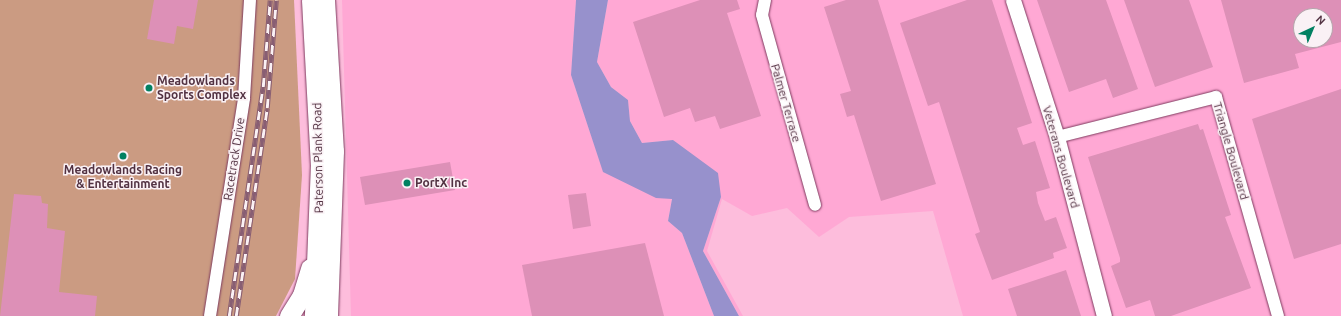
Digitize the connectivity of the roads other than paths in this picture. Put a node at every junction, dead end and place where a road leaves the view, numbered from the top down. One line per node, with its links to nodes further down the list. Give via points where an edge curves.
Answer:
1 (250, 0): 9 (street, Racetrack Drive, via 244,98)
2 (311, 0): 8 (main road, Paterson Plank Road, via 319,128)
3 (325, 0): 12 (main road, Paterson Plank Road, via 334,159)
4 (765, 0): 7 (street, Palmer Terrace, via 762,15)
5 (1013, 0): 6 (street, Veterans Boulevard)
6 (1057, 137): 13 (street, Veterans Boulevard); 14 (street, Triangle Boulevard, via 1216,97)
7 (815, 205)
8 (319, 236): 10 (main road, via 304,290); 11 (main road, Paterson Plank Road)
9 (210, 316)
10 (289, 316)
11 (314, 316)
12 (328, 316)
13 (1104, 316)
14 (1278, 316)

